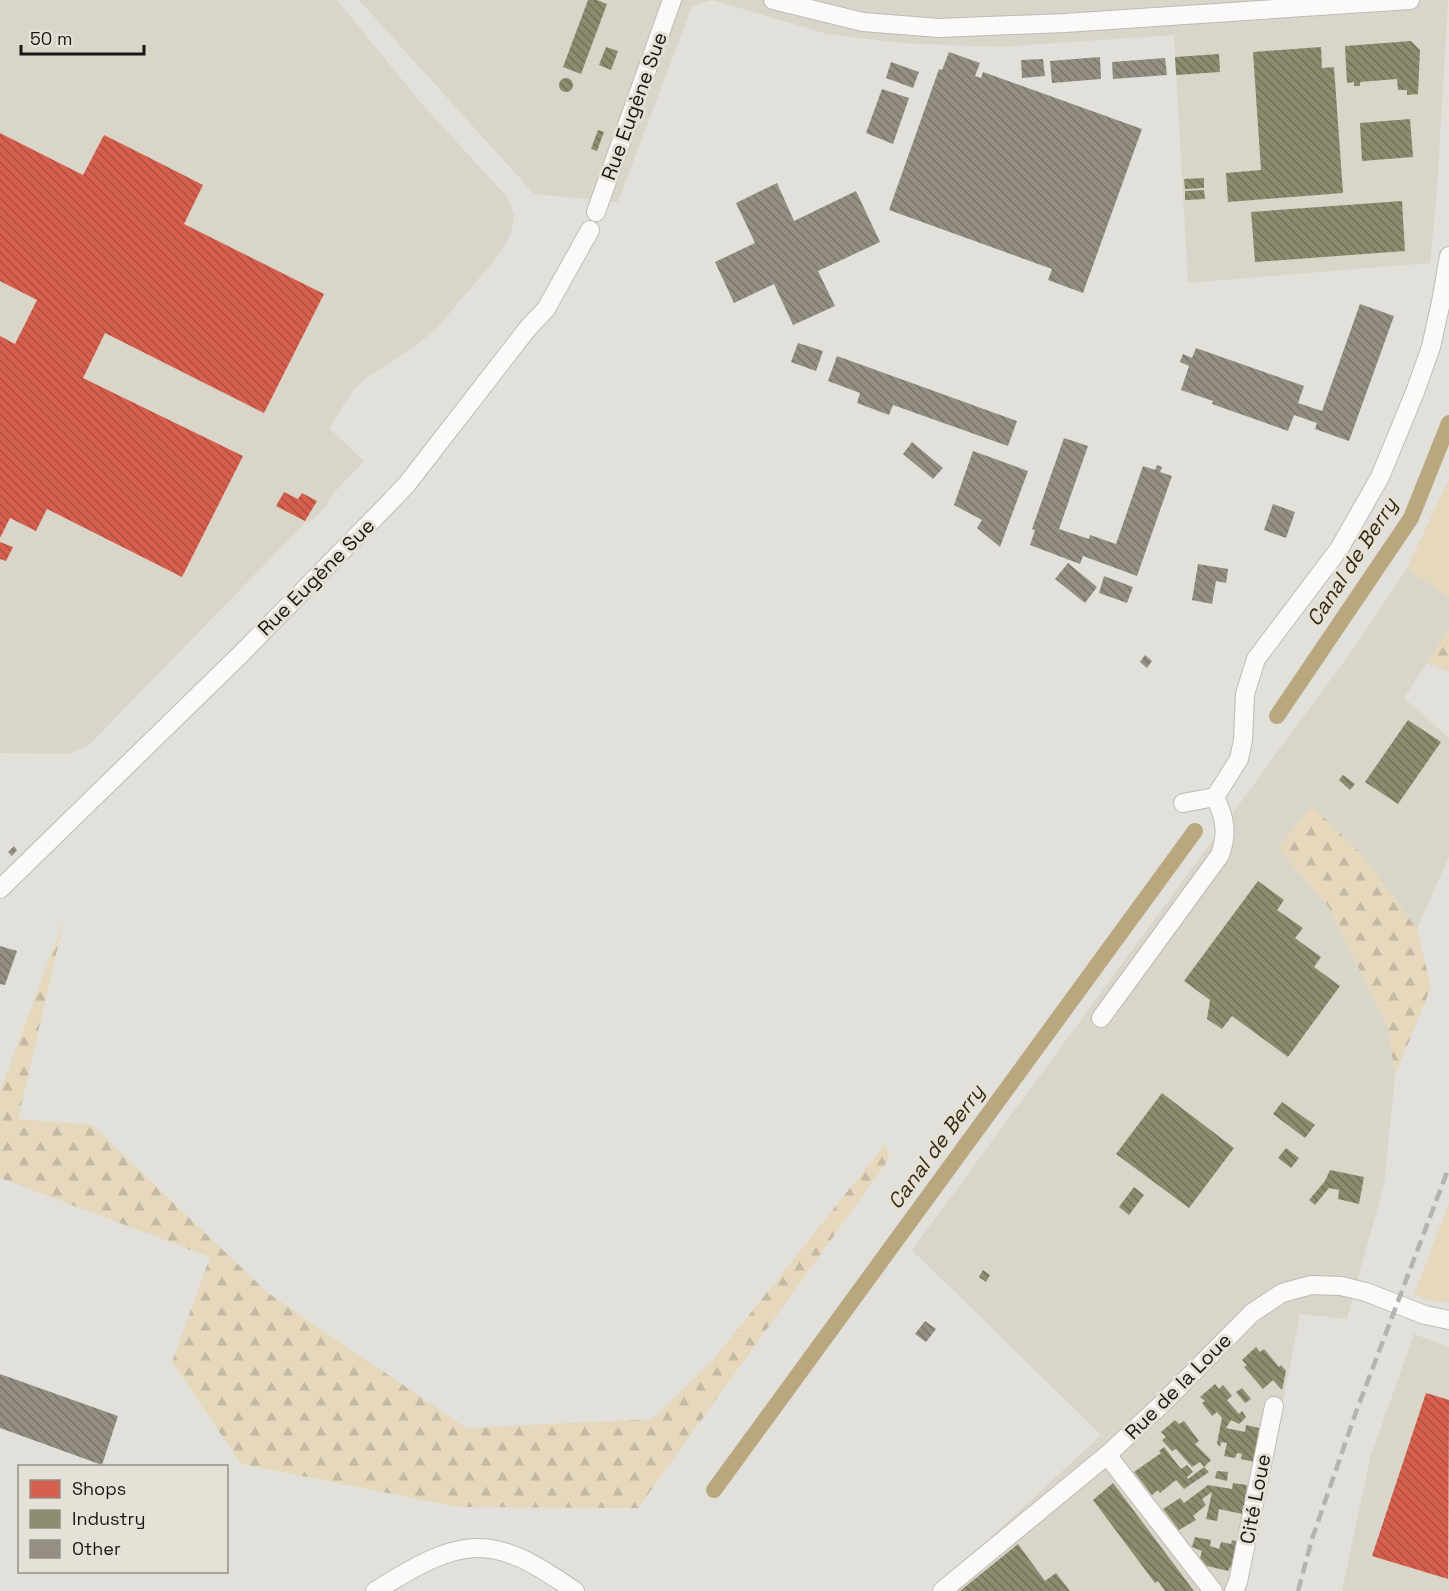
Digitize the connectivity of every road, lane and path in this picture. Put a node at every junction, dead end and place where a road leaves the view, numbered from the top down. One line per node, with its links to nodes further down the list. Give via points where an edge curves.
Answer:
1 (672, 0): 4 (street, Rue Eugène Sue)
2 (773, 0): 3 (street, via 864,22 939,28)
3 (1410, 0)
4 (596, 212)
5 (590, 230): 9 (street, Rue Eugène Sue, via 546,309 407,483 242,653)
6 (1449, 256): 7 (street, via 1431,347 1380,477 1339,549 1256,659 1245,694 1239,759)
7 (1215, 797): 8 (street); 10 (street, via 1226,828 1220,855)
8 (1183, 803)
9 (0, 889)
10 (1101, 1018)
11 (1449, 1320): 13 (street, Rue de la Loue, via 1341,1286 1311,1285 1282,1293 1252,1313)
12 (1274, 1406): 18 (street, Cité Loue)
13 (1107, 1455): 16 (street, Rue de la Loue); 17 (street)
14 (375, 1591): 15 (street, via 440,1556 486,1548 530,1563)
15 (575, 1591)
16 (942, 1591)
17 (1213, 1591)
18 (1234, 1591)

